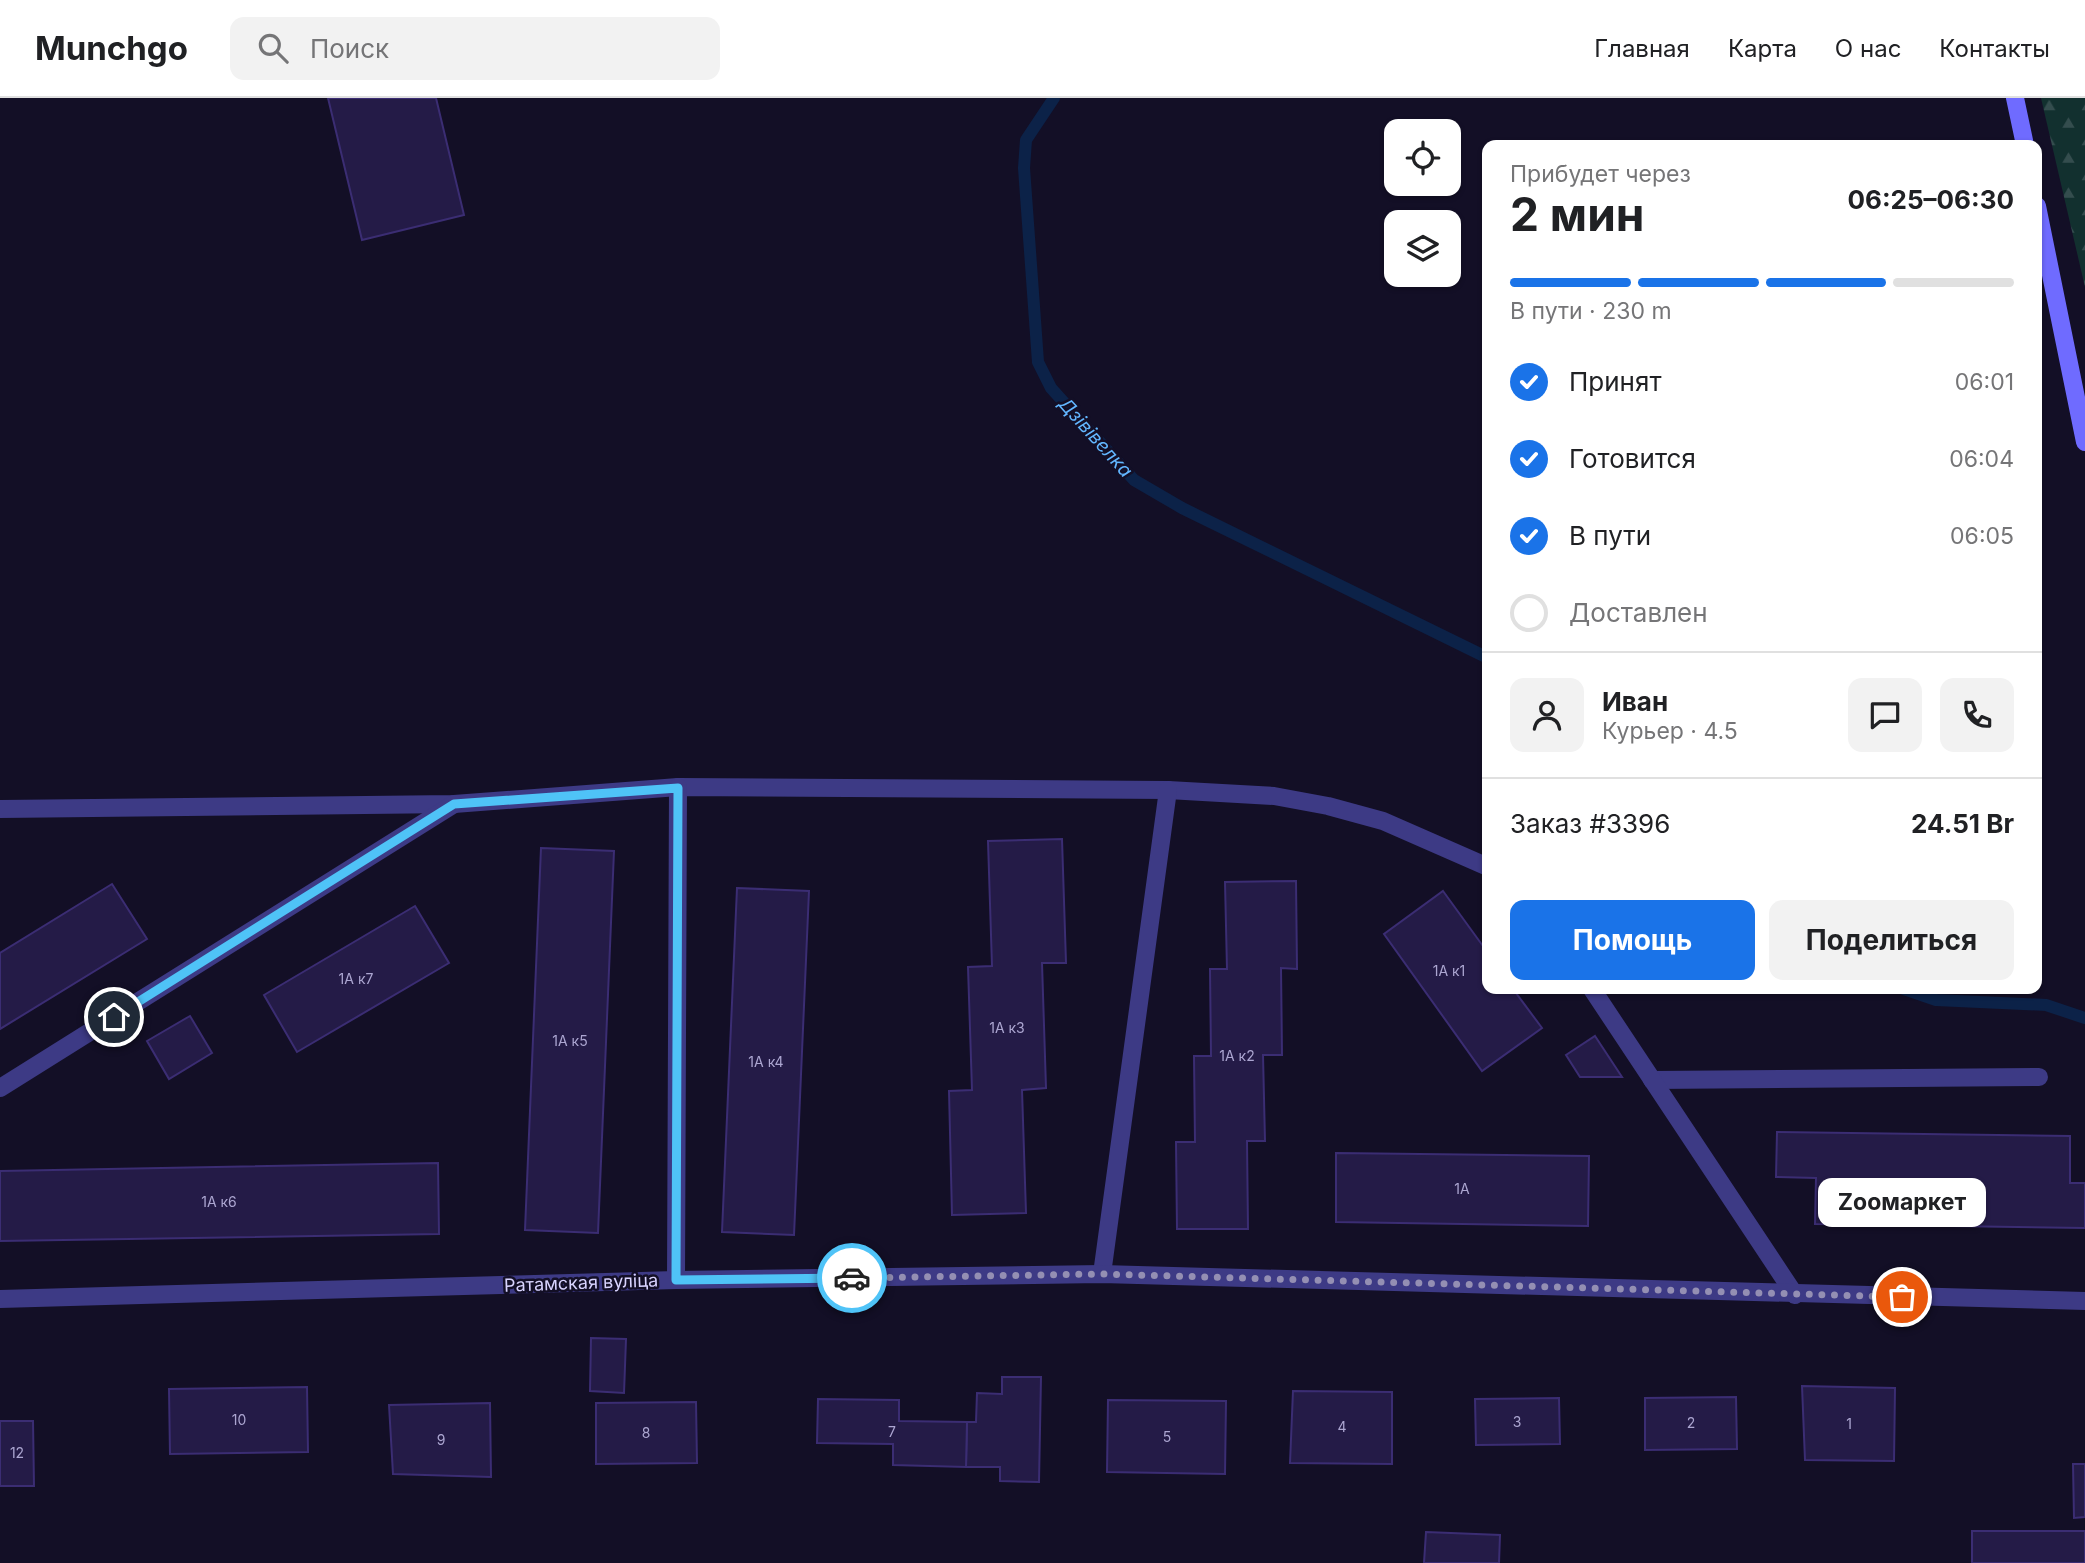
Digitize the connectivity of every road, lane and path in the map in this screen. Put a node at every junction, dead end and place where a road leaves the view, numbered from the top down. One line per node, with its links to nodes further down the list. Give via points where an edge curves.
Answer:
1 (2015, 98): 2 (street)
2 (2024, 140)
3 (2042, 231): 4 (street)
4 (2085, 442)
5 (678, 788): 6 (street); 7 (street); 15 (street)
6 (1168, 790): 9 (street, via 1274,796 1328,806 1383,821); 14 (street)
7 (454, 804): 8 (street); 13 (street)
8 (0, 809)
9 (1482, 864)
10 (1595, 994): 12 (street)
11 (2039, 1077): 12 (street)
12 (1652, 1080): 16 (street)
13 (0, 1088)
14 (1102, 1274): 15 (street, Ратамская вуліца); 16 (street, Ратамская вуліца)
15 (676, 1280): 17 (street, Ратамская вуліца)
16 (1795, 1295): 18 (street, Ратамская вуліца)
17 (0, 1299)
18 (2085, 1301)

